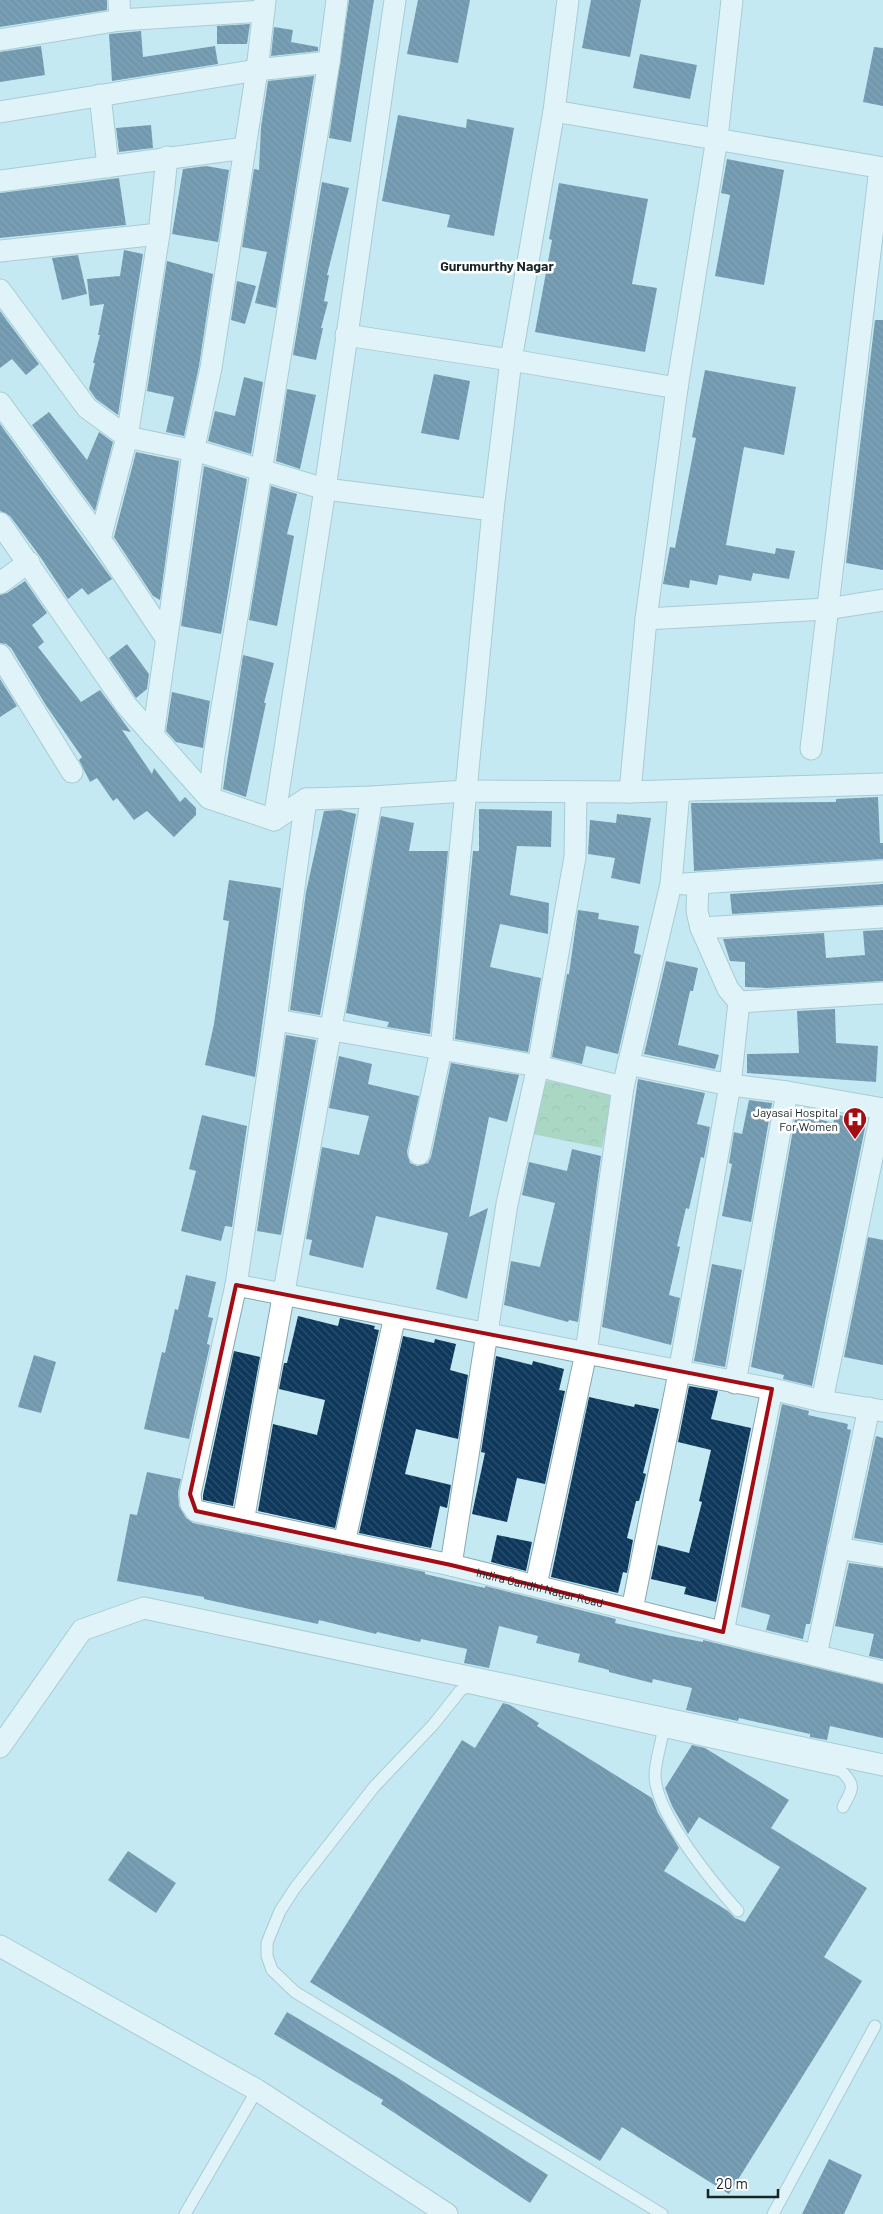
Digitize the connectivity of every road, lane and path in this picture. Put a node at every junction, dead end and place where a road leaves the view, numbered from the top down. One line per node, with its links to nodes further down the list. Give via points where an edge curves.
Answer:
1 (337, 0): 8 (street)
2 (395, 0): 22 (street)
3 (568, 0): 12 (street)
4 (732, 0): 13 (street)
5 (264, 6): 6 (street); 9 (street)
6 (120, 10): 7 (street)
7 (0, 40)
8 (329, 62): 9 (street); 28 (street)
9 (257, 70): 10 (street); 14 (street)
10 (100, 95): 11 (street); 16 (street)
11 (0, 112)
12 (554, 112): 13 (street); 23 (street)
13 (717, 138): 17 (street); 24 (street)
14 (245, 148): 15 (street); 27 (street, via 211,368)
15 (167, 157): 16 (street); 19 (street)
16 (108, 167): 18 (street)
17 (882, 168): 36 (street)
18 (0, 181)
19 (159, 234): 20 (street); 26 (street)
20 (0, 251)
21 (0, 290): 26 (street, via 87,408)
22 (346, 335): 23 (street); 29 (street)
23 (511, 360): 24 (street); 30 (street)
24 (677, 388): 37 (street)
25 (0, 403): 32 (street)
26 (127, 437): 27 (street); 32 (street)
27 (193, 452): 28 (street); 38 (street)
28 (261, 469): 29 (street); 49 (street)
29 (325, 489): 30 (street); 51 (street)
30 (493, 510): 44 (street)
31 (0, 523): 33 (street)
32 (100, 539): 38 (street)
33 (29, 562): 34 (street); 40 (street, via 126,705)
34 (0, 583)
35 (883, 600): 36 (street)
36 (827, 609): 37 (street); 41 (street)
37 (646, 619): 47 (street)
38 (166, 638): 40 (street)
39 (0, 655): 42 (street)
40 (153, 736): 49 (street)
41 (810, 749)
42 (72, 772)
43 (883, 784): 45 (street)
44 (466, 791): 46 (street); 48 (street); 61 (street)
45 (679, 791): 47 (street); 53 (street)
46 (576, 792): 47 (street); 63 (street, via 575,857)
47 (630, 792)
48 (372, 797): 50 (street); 60 (street)
49 (209, 798): 51 (street)
50 (306, 799): 51 (street); 59 (street)
51 (274, 820)
52 (883, 871): 54 (street)
53 (672, 884): 54 (street); 62 (street)
54 (698, 884): 56 (street, via 697,911)
55 (883, 917): 56 (street)
56 (701, 928): 58 (street, via 728,989)
57 (883, 993): 58 (street)
58 (739, 1002): 64 (street)
59 (276, 1020): 60 (street); 69 (street)
60 (331, 1030): 61 (street); 70 (street)
61 (441, 1050): 63 (street); 68 (street)
62 (628, 1064): 64 (street); 65 (street)
63 (538, 1066): 65 (street); 72 (street, via 508,1204)
64 (730, 1085): 66 (street); 74 (street)
65 (623, 1087): 73 (street)
66 (787, 1092): 67 (street); 75 (street)
67 (883, 1109): 77 (street)
68 (419, 1154)
69 (236, 1285): 70 (street); 79 (street, Indira Gandhi Nagar Road, via 190,1494 196,1511)
70 (285, 1294): 71 (street); 79 (street)
71 (395, 1316): 72 (street); 80 (street)
72 (488, 1335): 73 (street); 83 (street)
73 (586, 1353): 74 (street); 84 (street)
74 (679, 1372): 75 (street); 85 (street)
75 (735, 1383): 76 (street)
76 (772, 1389): 77 (street); 86 (street)
77 (822, 1401): 78 (street)
78 (876, 1409): 81 (street)
79 (243, 1522): 80 (street, Indira Gandhi Nagar Road)
80 (344, 1543): 83 (street, Indira Gandhi Nagar Road)
81 (838, 1548): 82 (street); 87 (street)
82 (883, 1556)
83 (451, 1565): 84 (street, Indira Gandhi Nagar Road)
84 (536, 1585): 85 (street, Indira Gandhi Nagar Road)
85 (632, 1610): 86 (street, Indira Gandhi Nagar Road)
86 (723, 1632): 87 (street, Indira Gandhi Nagar Road)
87 (816, 1655): 88 (street, Indira Gandhi Nagar Road)
88 (883, 1672)
89 (663, 1731): 92 (lane, via 841,1771 851,1780 852,1789); 93 (lane, via 655,1776 659,1798 710,1880); 99 (lane, via 466,1687 374,1787 295,1888 280,1911 267,1943 272,1970 295,1992)
90 (0, 1747): 91 (street, via 82,1630 144,1608)
91 (883, 1764)
92 (844, 1807)
93 (738, 1911)
94 (0, 1946): 96 (street)
95 (875, 2026): 100 (lane)
96 (257, 2090): 97 (lane); 98 (street)
97 (185, 2214)
98 (447, 2214)
99 (662, 2214)
100 (773, 2214)

